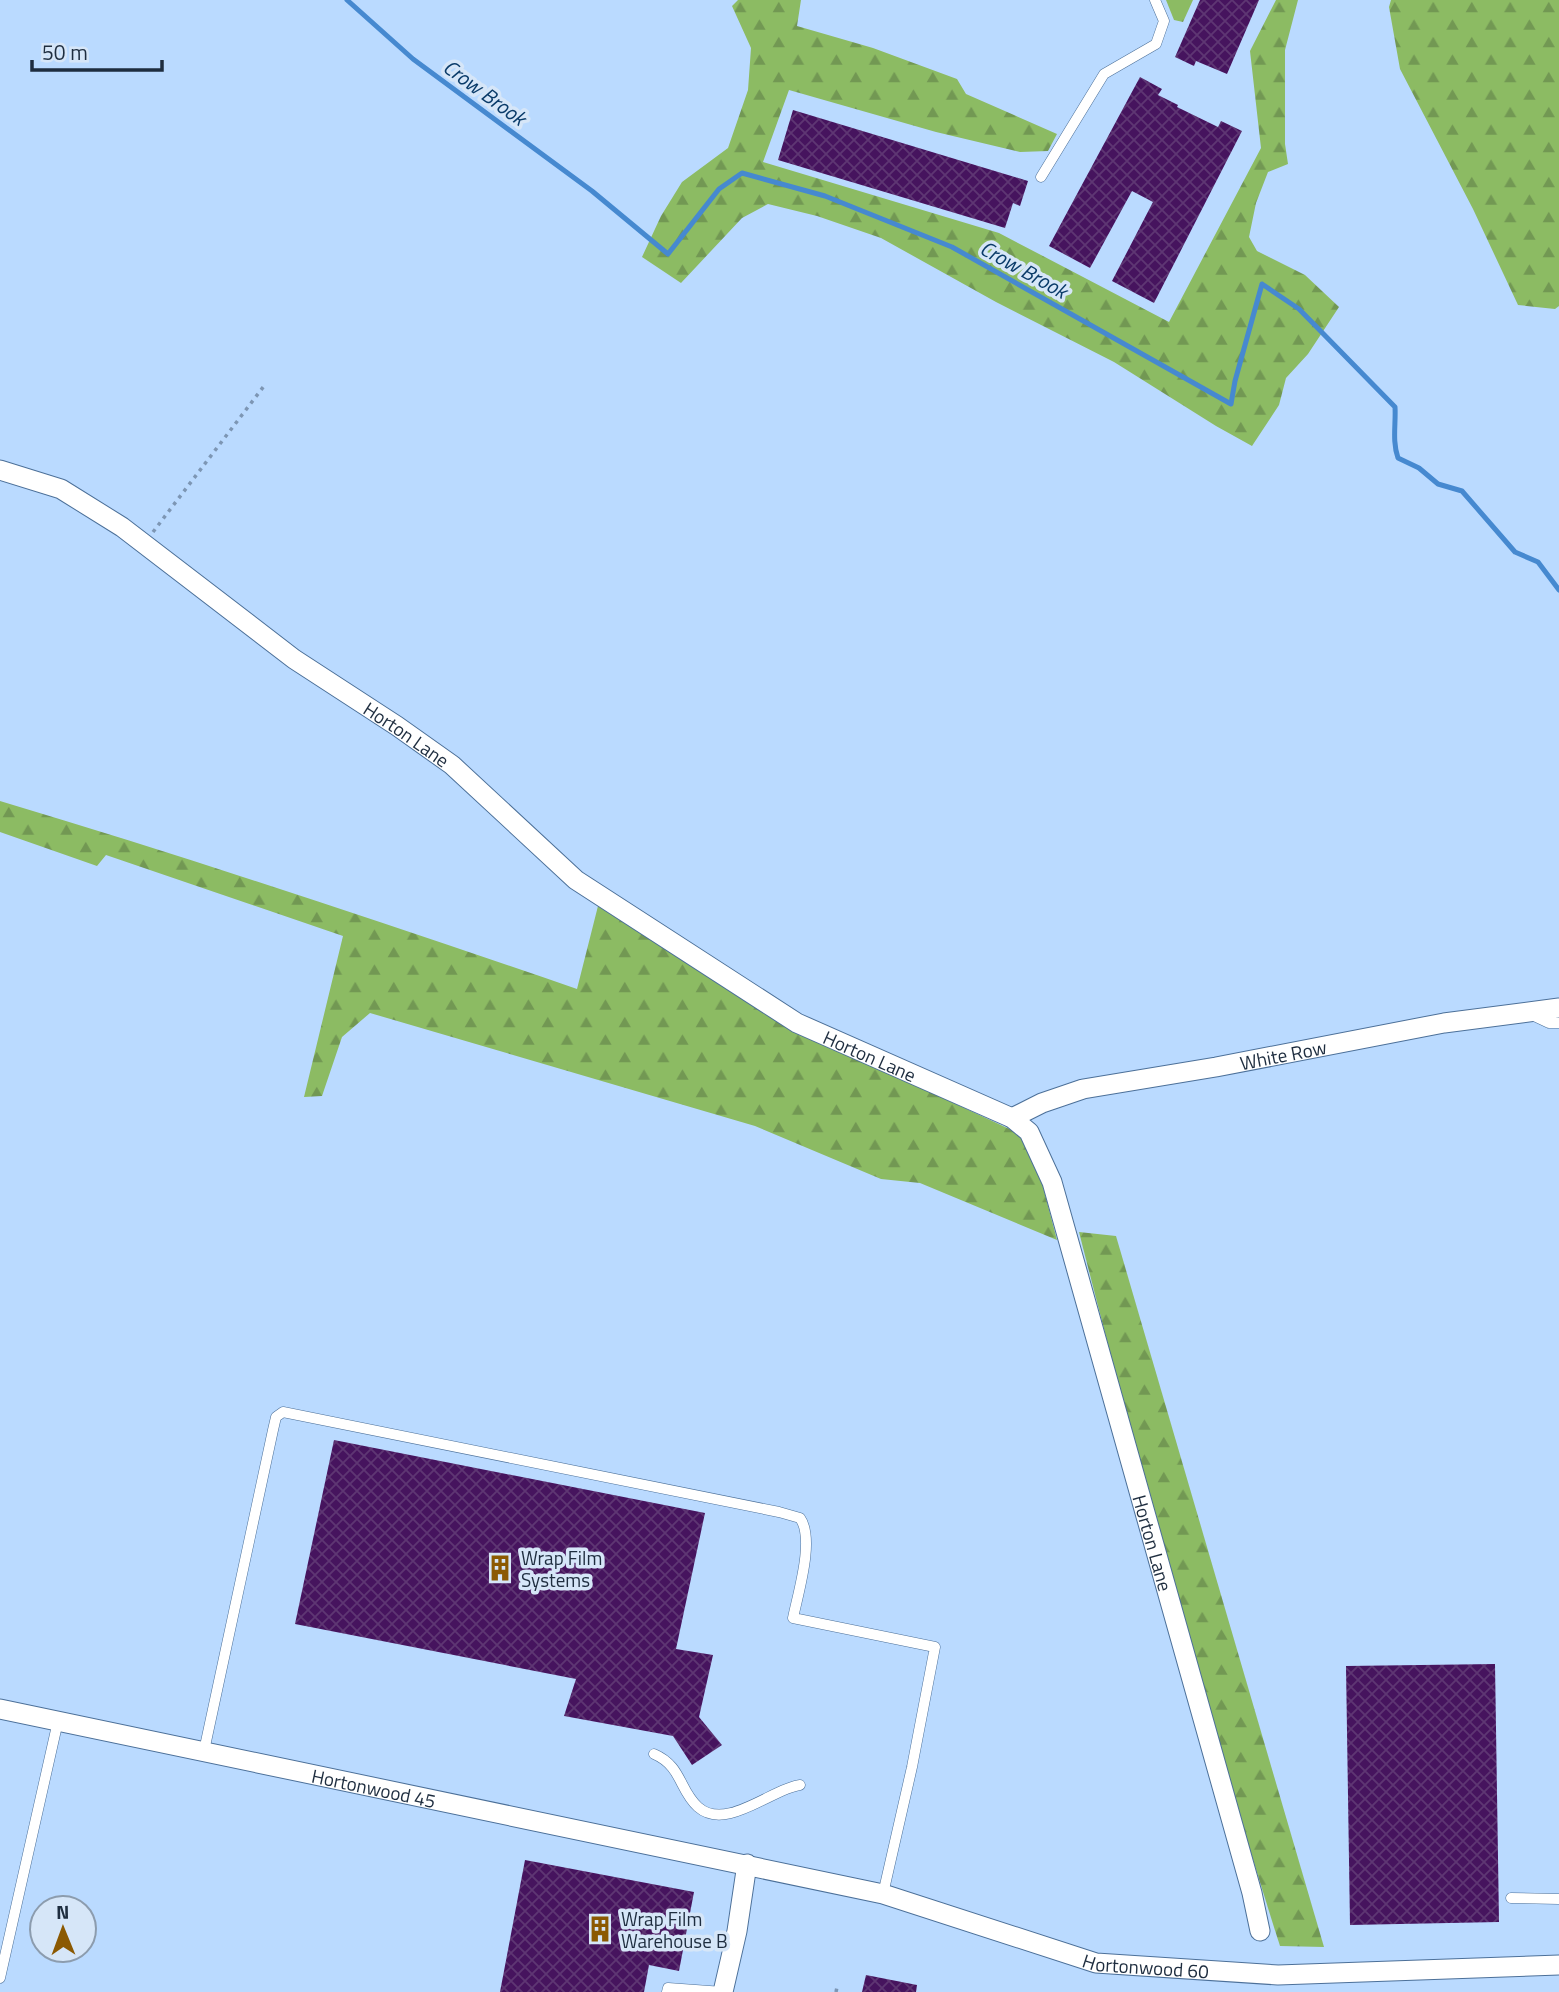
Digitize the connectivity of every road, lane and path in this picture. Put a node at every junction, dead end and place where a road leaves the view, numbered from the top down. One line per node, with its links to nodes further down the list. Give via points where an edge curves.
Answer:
1 (1155, 0): 2 (lane, via 1164,21 1156,44 1104,74)
2 (1041, 177)
3 (264, 386): 5 (path)
4 (0, 470): 5 (street, Horton Lane, via 61,489)
5 (144, 543): 9 (street, Horton Lane, via 294,659 452,765 576,880 797,1023)
6 (1559, 1007): 7 (street, White Row)
7 (1525, 1012): 8 (lane); 9 (street, White Row, via 1083,1089)
8 (1559, 1023)
9 (1012, 1118): 19 (street, Horton Lane, via 1029,1132 1052,1182)
10 (0, 1709): 11 (street, Hortonwood 45)
11 (58, 1721): 12 (street, Hortonwood 45); 21 (lane)
12 (204, 1751): 15 (street, Hortonwood 45); 16 (lane, via 276,1418 283,1412 779,1512 800,1518 806,1530 793,1618 935,1647)
13 (654, 1754): 14 (lane, via 672,1765 699,1809 716,1814 742,1810)
14 (800, 1786)
15 (747, 1864): 16 (street, Hortonwood 60); 23 (street)
16 (883, 1894): 20 (street, Hortonwood 60, via 1096,1963 1278,1975)
17 (1511, 1898): 18 (lane)
18 (1559, 1899)
19 (1260, 1931)
20 (1559, 1965)
21 (0, 1978)
22 (667, 1992): 23 (lane, via 668,1988)
23 (723, 1992)

